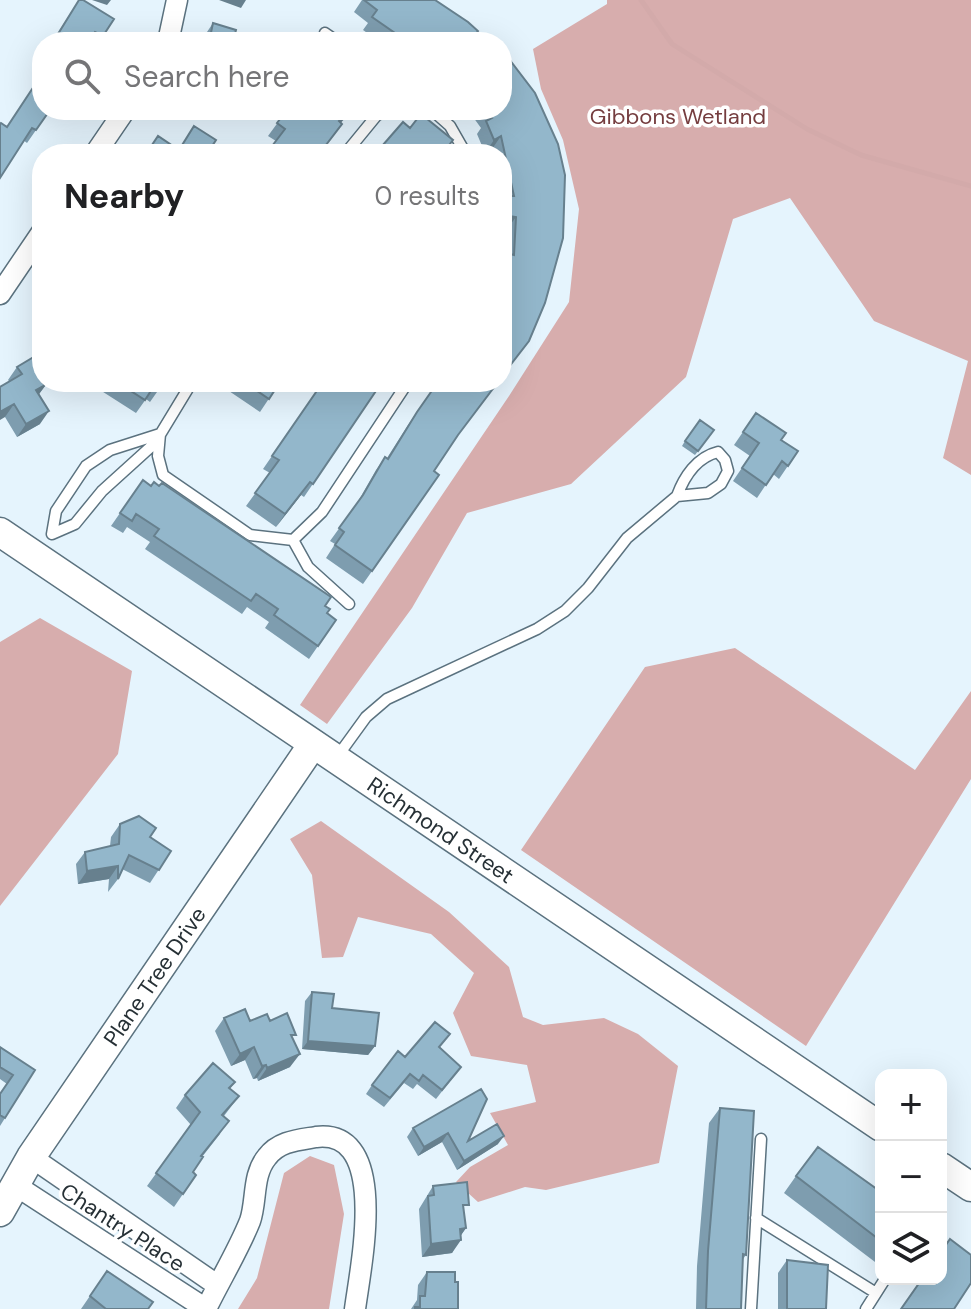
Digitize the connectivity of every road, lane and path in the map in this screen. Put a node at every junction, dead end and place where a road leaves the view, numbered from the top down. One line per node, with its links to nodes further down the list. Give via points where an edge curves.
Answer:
1 (177, 0): 2 (street)
2 (170, 32)
3 (118, 120): 6 (street)
4 (373, 120): 7 (lane)
5 (443, 120): 8 (lane)
6 (102, 144)
7 (353, 144)
8 (460, 144)
9 (32, 247): 10 (street)
10 (0, 294)
11 (186, 392): 13 (lane)
12 (401, 392): 16 (lane, via 322,512)
13 (160, 434): 13 (lane, via 110,450 86,466 56,511 52,534 75,524); 16 (lane, via 163,475 250,535)
14 (677, 496): 14 (lane, via 708,493 721,484 728,471 718,452 706,455 683,480); 18 (lane, via 627,538 565,611 387,699)
15 (0, 532): 18 (main road, Richmond Street)
16 (293, 540): 17 (lane, via 308,567)
17 (349, 604)
18 (324, 751): 19 (main road, Richmond Street); 21 (main road, Plane Tree Drive)
19 (875, 1123)
20 (761, 1139): 26 (lane)
21 (31, 1157): 23 (main road, Plane Tree Drive); 27 (street, Chantry Place)
22 (947, 1171): 24 (main road)
23 (15, 1185): 25 (main road, Plane Tree Drive); 30 (street, Chantry Place)
24 (971, 1187)
25 (0, 1212)
26 (756, 1218): 29 (lane); 32 (lane)
27 (217, 1285): 30 (street, Chantry Place); 31 (street, Chantry Place, via 251,1219 267,1157 291,1140 327,1136 350,1150 363,1170 364,1243)
28 (881, 1285): 29 (lane)
29 (876, 1293): 33 (lane)
30 (206, 1309)
31 (355, 1309)
32 (751, 1309)
33 (866, 1309)

